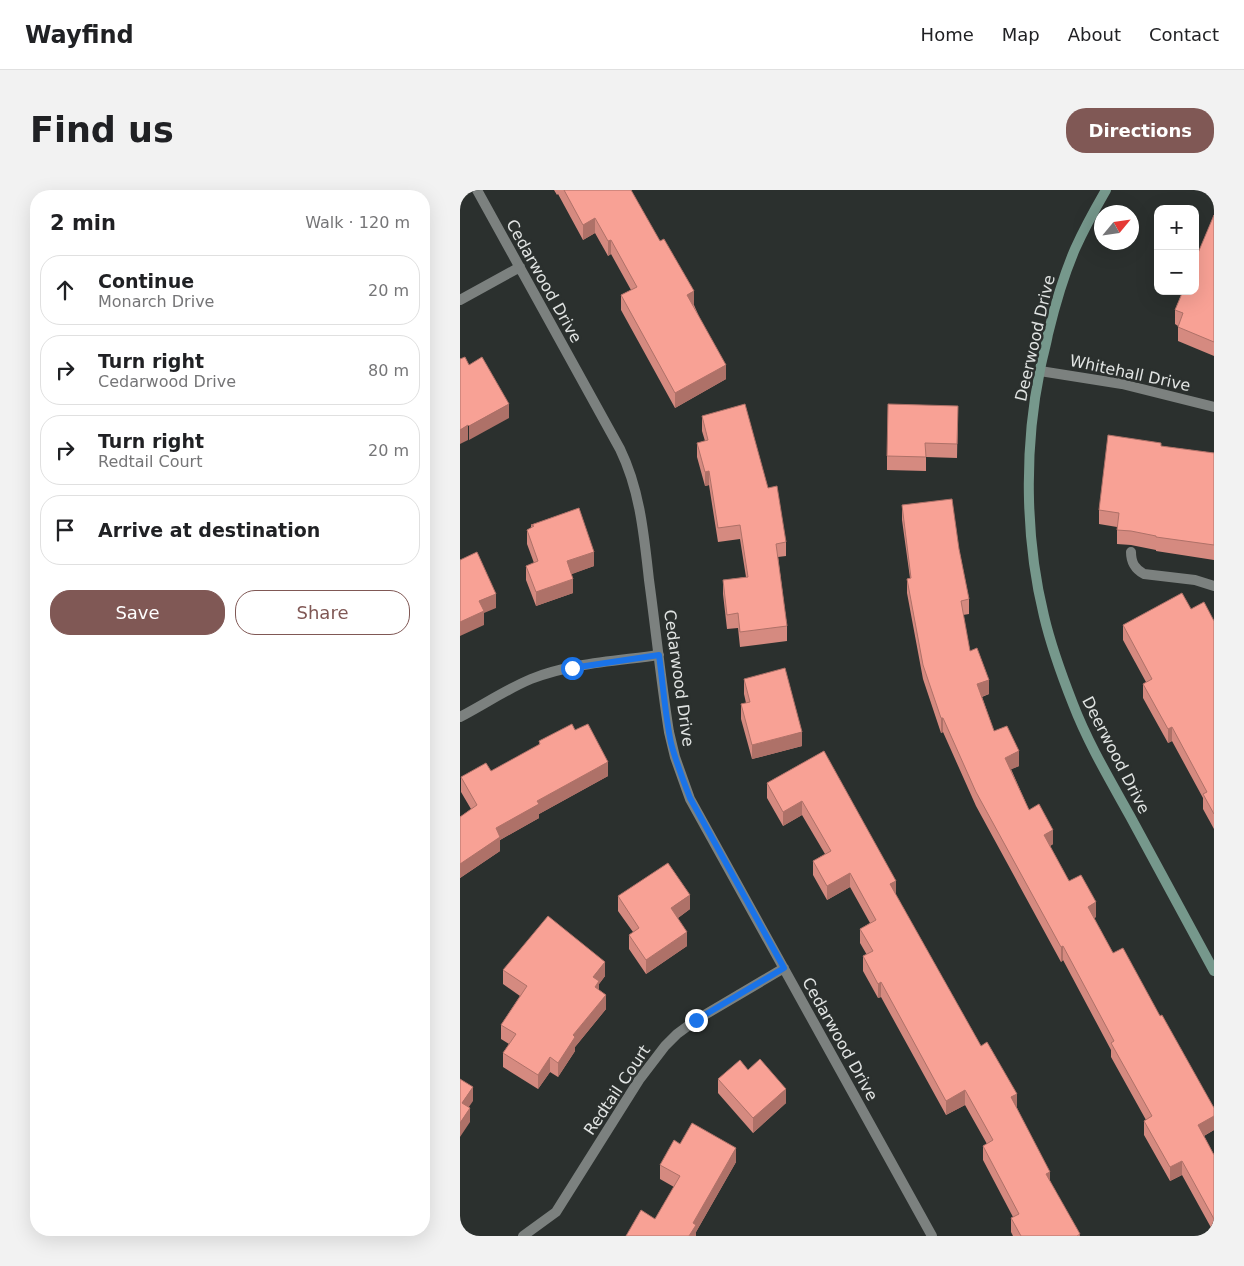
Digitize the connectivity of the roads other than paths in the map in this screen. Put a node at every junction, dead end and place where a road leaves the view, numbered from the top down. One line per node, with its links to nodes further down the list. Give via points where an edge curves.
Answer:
1 (477, 190): 3 (street, Cedarwood Drive)
2 (1106, 190): 5 (street, Deerwood Drive, via 1075,249 1063,280)
3 (520, 268): 4 (street); 9 (street, Cedarwood Drive, via 628,468 640,511)
4 (460, 300)
5 (1040, 371): 6 (street, Whitehall Drive, via 1122,384); 12 (street, Deerwood Drive, via 1029,454 1029,493 1031,534 1044,616 1073,706 1092,748)
6 (1214, 407)
7 (1130, 552): 8 (street, via 1134,566 1144,574 1195,580)
8 (1214, 586)
9 (659, 655): 10 (street, via 572,668 538,677); 11 (street, Cedarwood Drive, via 672,745 682,780)
10 (460, 717)
11 (784, 968): 13 (street, Redtail Court, via 696,1020 665,1046 639,1080 556,1212); 14 (street, Cedarwood Drive)
12 (1214, 971)
13 (523, 1236)
14 (932, 1236)

